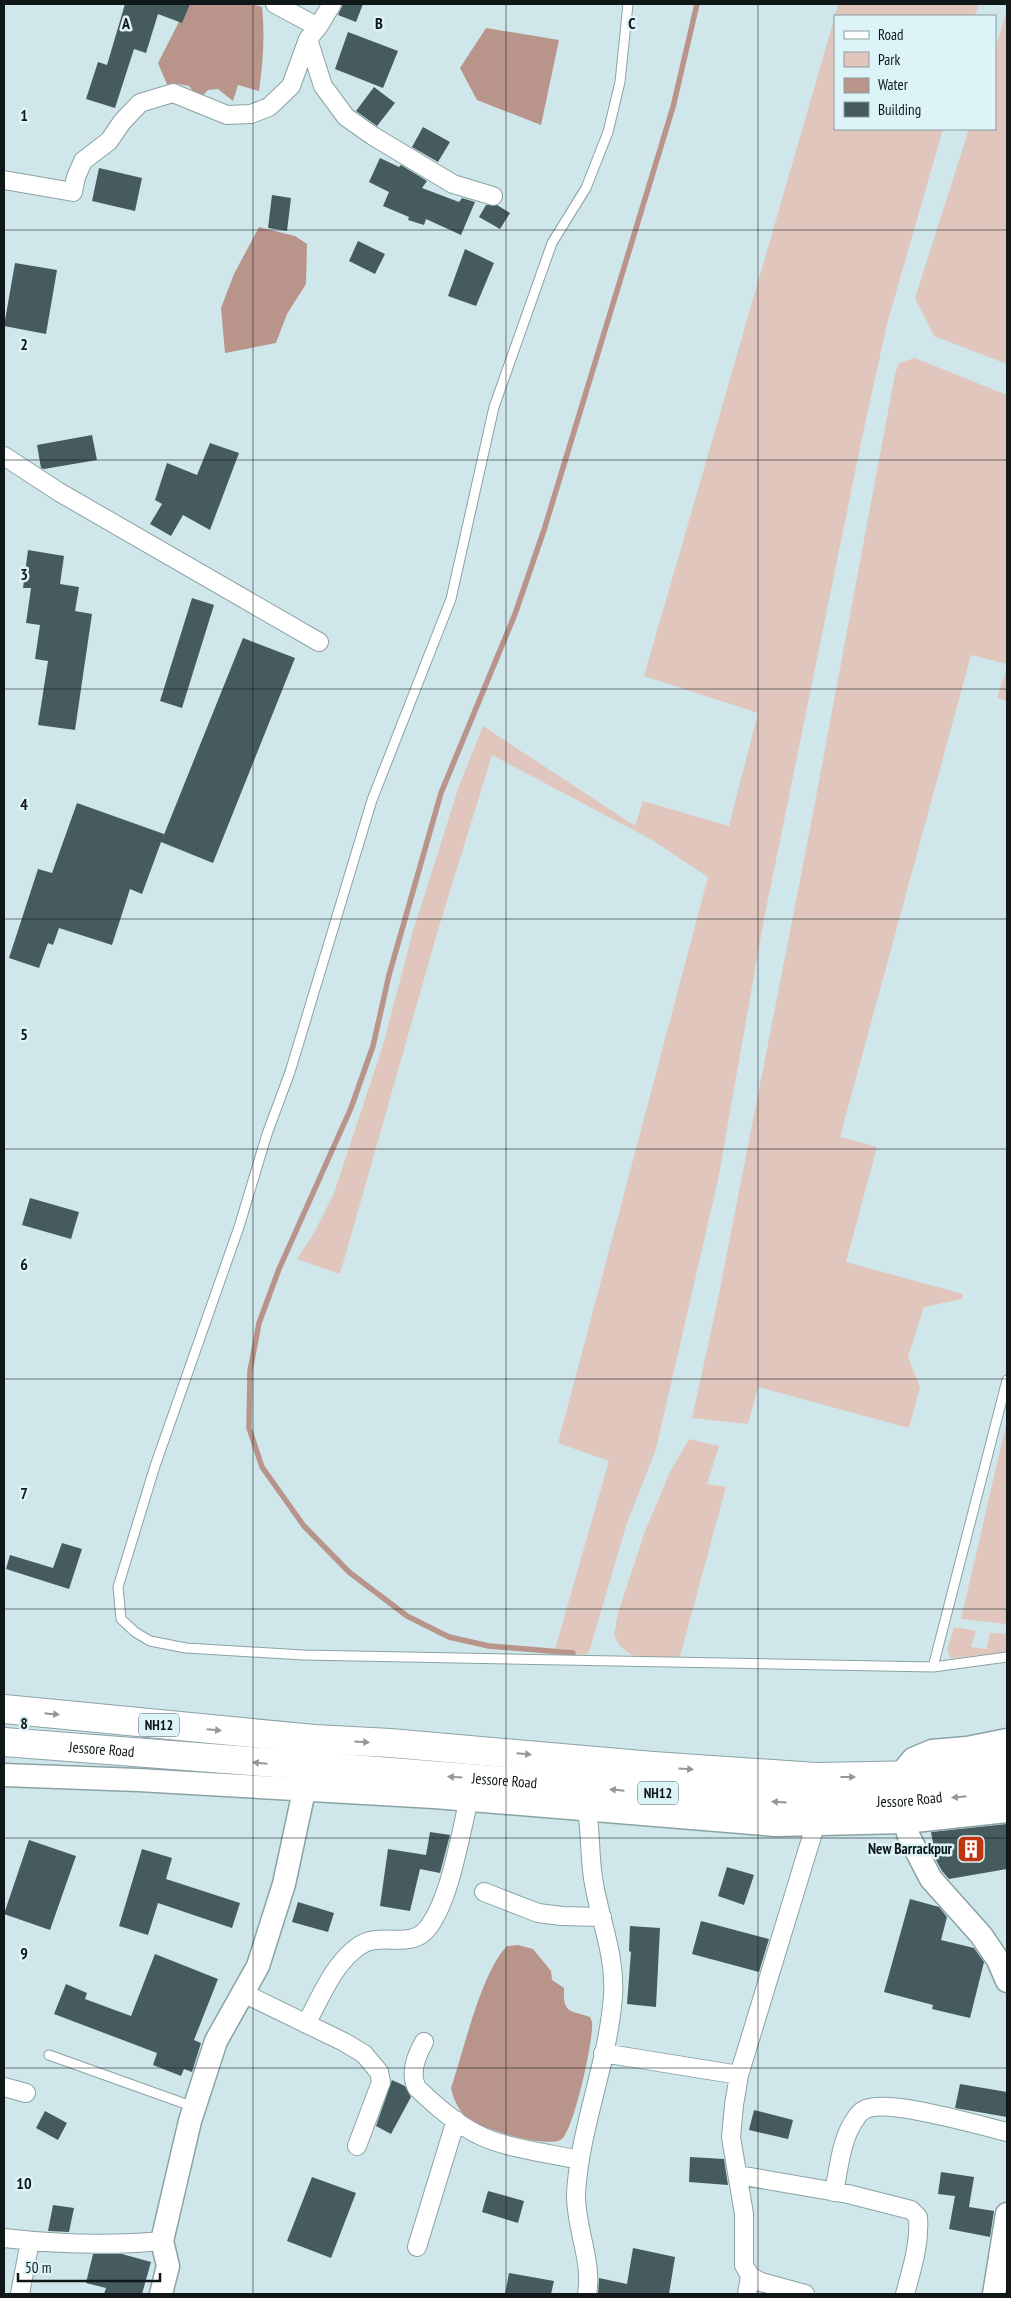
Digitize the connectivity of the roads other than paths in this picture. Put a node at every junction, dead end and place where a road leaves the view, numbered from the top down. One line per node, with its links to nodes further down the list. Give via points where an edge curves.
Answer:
1 (275, 4): 4 (street)
2 (332, 4): 4 (street)
3 (628, 4): 11 (lane, via 620,82 608,132 586,188 552,244 494,407 451,599 372,800 290,1072 155,1466 118,1587 121,1619 150,1641 186,1648 303,1655)
4 (313, 33): 5 (street, via 291,86 269,107 251,114 227,115 173,93 140,104 108,141 83,161 73,192); 6 (street, via 323,86 346,117 453,184)
5 (4, 180)
6 (493, 196)
7 (4, 456): 8 (street, via 59,492)
8 (319, 642)
9 (1007, 1380): 11 (lane)
10 (1007, 1657): 11 (lane)
11 (933, 1667)
12 (4, 1709): 13 (highway, NH12, one-way to 13)
13 (314, 1739): 18 (highway, NH12, one-way to 18, via 745,1773 816,1777); 19 (street)
14 (1007, 1740): 18 (street, via 932,1751 913,1759)
15 (4, 1742): 19 (highway, Jessore Road / NH12, one-way to 15)
16 (1007, 1763): 18 (highway, NH12)
17 (4, 1776): 19 (street, via 138,1780)
18 (899, 1776)
19 (307, 1779): 21 (highway, Jessore Road / NH12, one-way to 19); 22 (street); 29 (street, via 284,1884 258,1966)
20 (1007, 1790): 24 (highway, Jessore Road / NH12, one-way to 24)
21 (585, 1798): 22 (street); 24 (highway, Jessore Road / NH12, via 778,1802); 27 (street, via 593,1878)
22 (469, 1800): 30 (street, via 446,1890 427,1930 416,1938 372,1940 359,1946 332,1975)
23 (1007, 1811): 25 (street)
24 (818, 1814): 25 (street); 34 (street)
25 (905, 1822): 28 (street, via 909,1837 931,1879 985,1941)
26 (484, 1892): 27 (street, via 538,1914)
27 (602, 1917): 32 (street, via 614,1969 613,1998)
28 (1007, 1981)
29 (242, 1993): 30 (street); 37 (street, via 216,2041)
30 (306, 2024): 40 (street, via 364,2054 379,2072 381,2082)
31 (424, 2042): 38 (street, via 413,2079 417,2088)
32 (603, 2053): 34 (street); 41 (street)
33 (49, 2055): 37 (lane)
34 (740, 2075): 42 (street, via 731,2138)
35 (4, 2087): 36 (street)
36 (26, 2094)
37 (195, 2107): 47 (street)
38 (456, 2120): 41 (street, via 481,2136); 48 (street)
39 (1007, 2132): 43 (street, via 910,2109 879,2106 864,2109 855,2118 845,2140)
40 (357, 2146)
41 (580, 2160): 52 (street, via 576,2195 589,2276)
42 (738, 2175): 43 (street); 49 (street, via 744,2214 744,2265)
43 (834, 2192): 55 (street, via 911,2210 918,2217 918,2248)
44 (1007, 2214): 56 (street)
45 (4, 2238): 46 (street)
46 (30, 2241): 47 (street, via 121,2245); 50 (street)
47 (162, 2241): 51 (street, via 168,2266)
48 (417, 2247)
49 (750, 2276): 53 (street); 54 (street)
50 (20, 2294)
51 (160, 2294)
52 (587, 2294)
53 (746, 2294)
54 (805, 2294)
55 (904, 2294)
56 (994, 2294)

